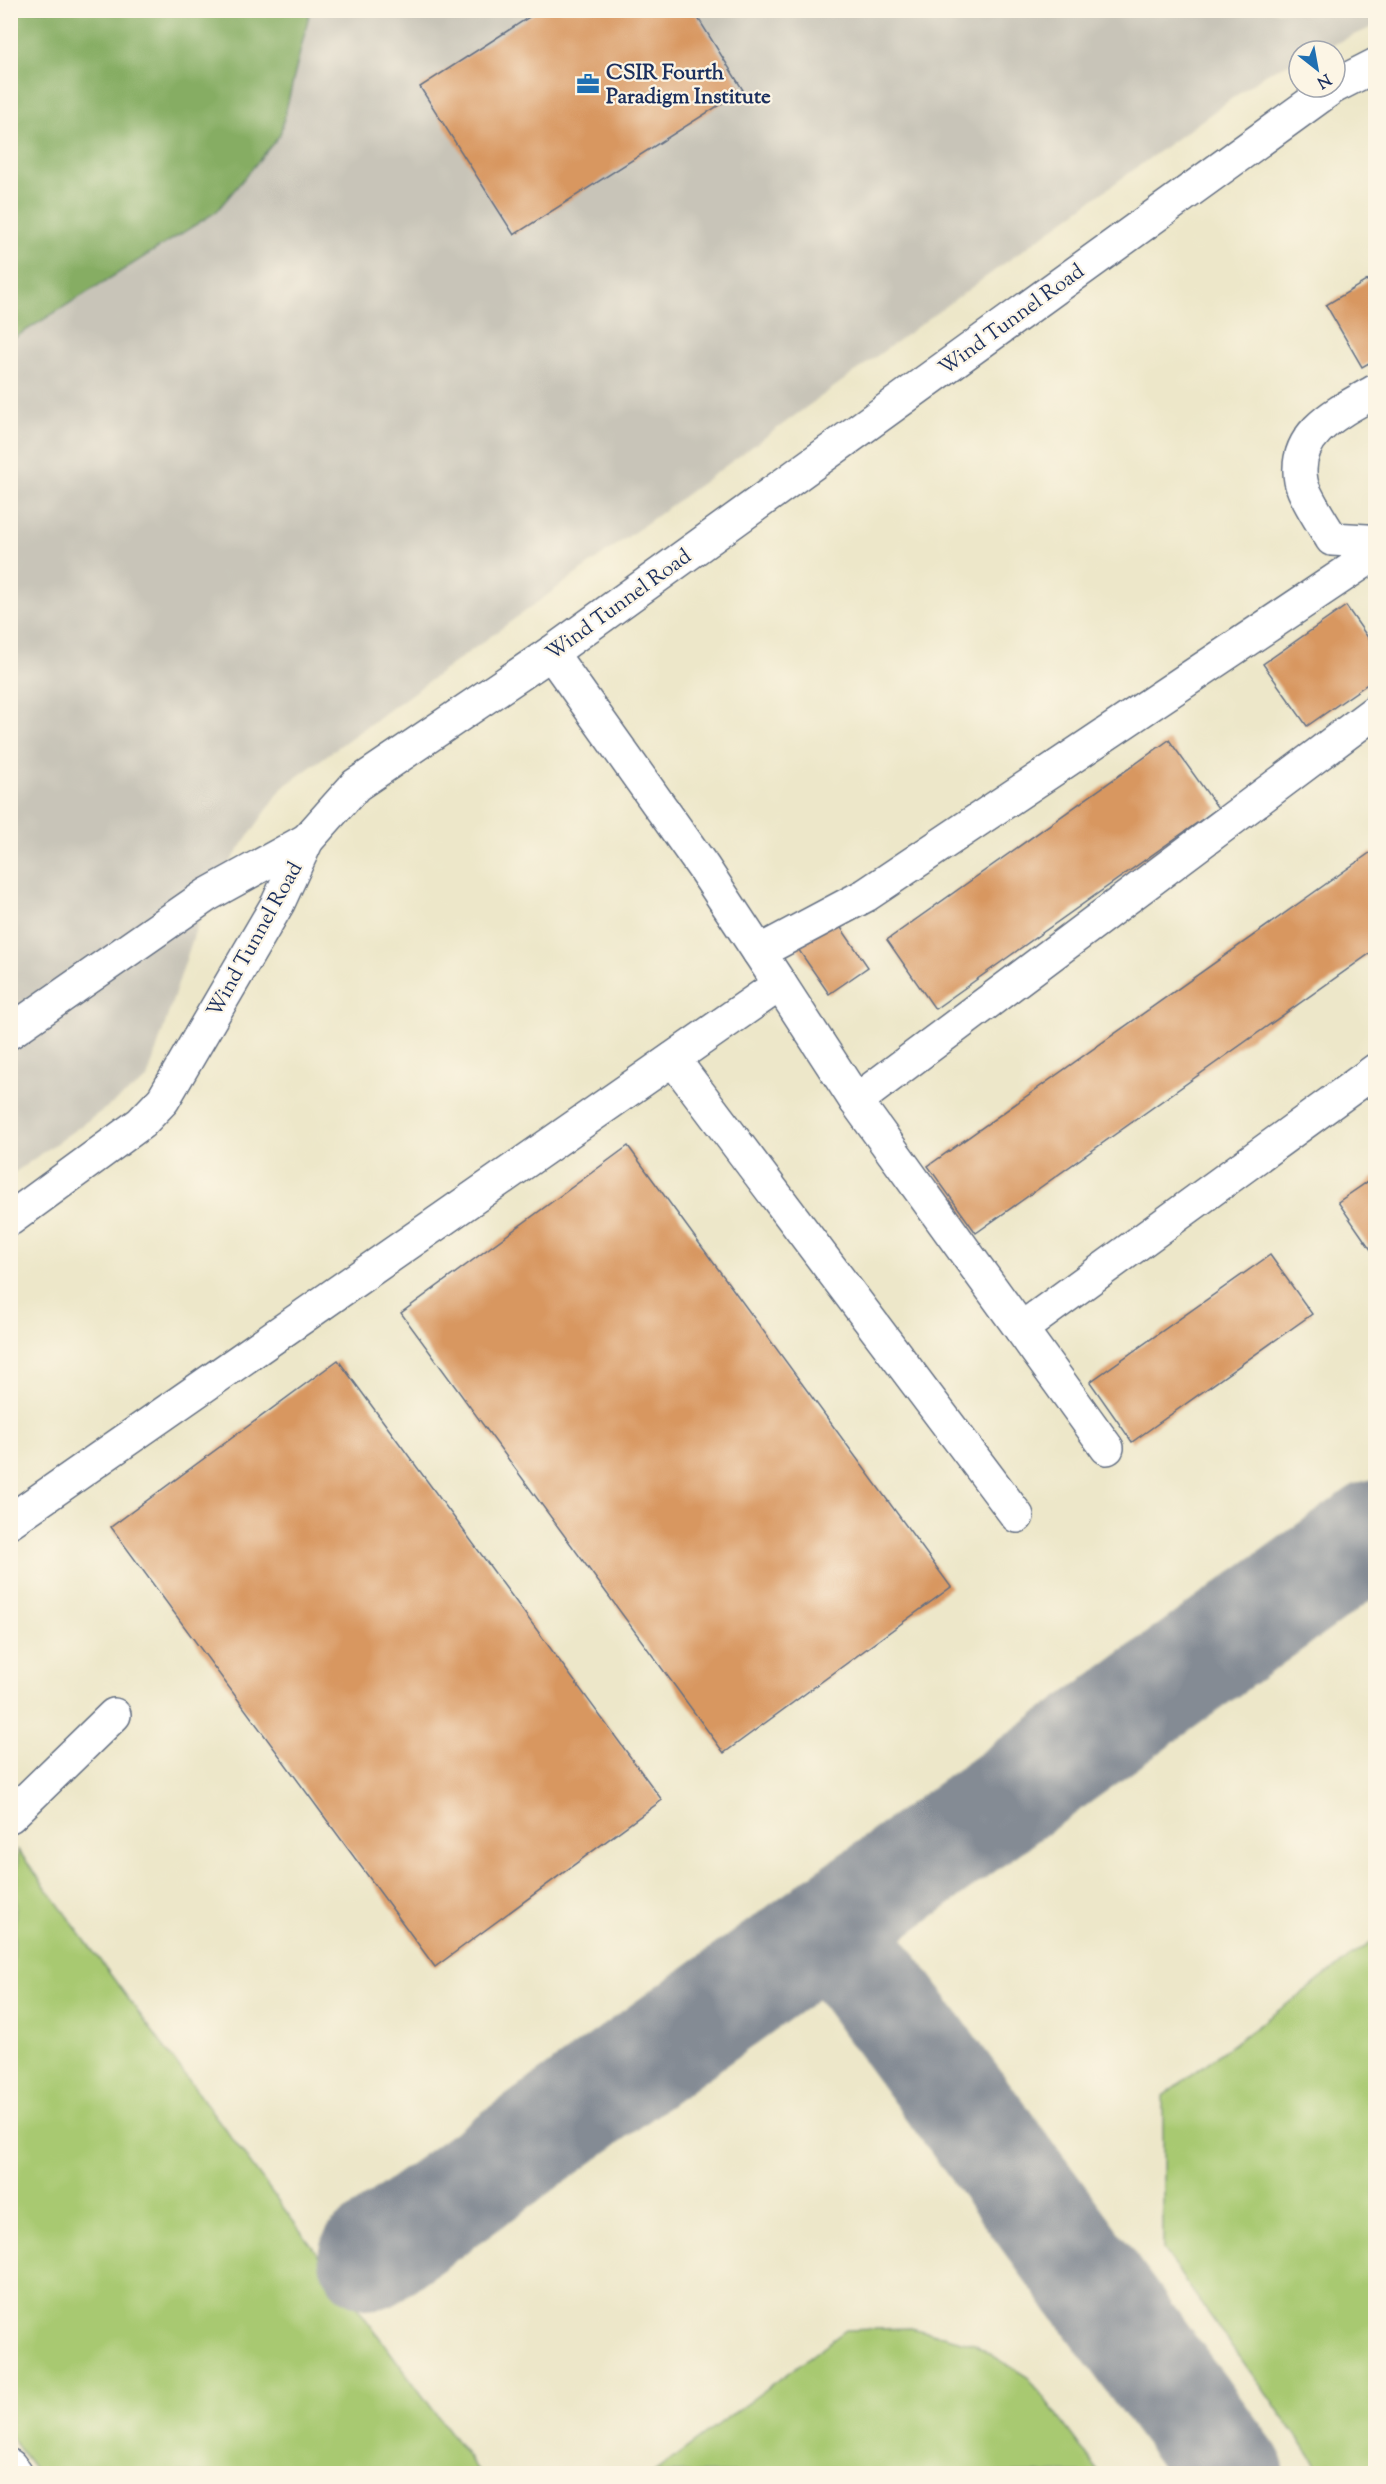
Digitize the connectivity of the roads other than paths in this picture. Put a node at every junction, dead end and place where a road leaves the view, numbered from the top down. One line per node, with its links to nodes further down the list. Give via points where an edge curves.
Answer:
1 (1376, 65): 2 (street, Wind Tunnel Road)
2 (1347, 80)
3 (1316, 99): 7 (street, Wind Tunnel Road)
4 (1376, 391): 5 (street, via 1321,423 1301,452 1301,482 1332,539 1367,541)
5 (1376, 546)
6 (1376, 553): 10 (street, via 866,895)
7 (551, 653): 9 (street, Wind Tunnel Road, via 356,785); 10 (street)
8 (1375, 712): 15 (street)
9 (307, 840): 12 (street, via 207,895); 16 (street, Wind Tunnel Road, via 278,903 163,1100 141,1123)
10 (759, 952): 11 (street)
11 (780, 984): 13 (street); 15 (street)
12 (10, 1032)
13 (673, 1059): 19 (street); 20 (street)
14 (1376, 1070): 17 (street)
15 (856, 1101): 17 (street)
16 (10, 1219)
17 (1021, 1329): 18 (street)
18 (1107, 1448)
19 (1017, 1516)
20 (10, 1521)
21 (114, 1715): 22 (street)
22 (10, 1816)
23 (10, 2466): 24 (street)
24 (16, 2474)

